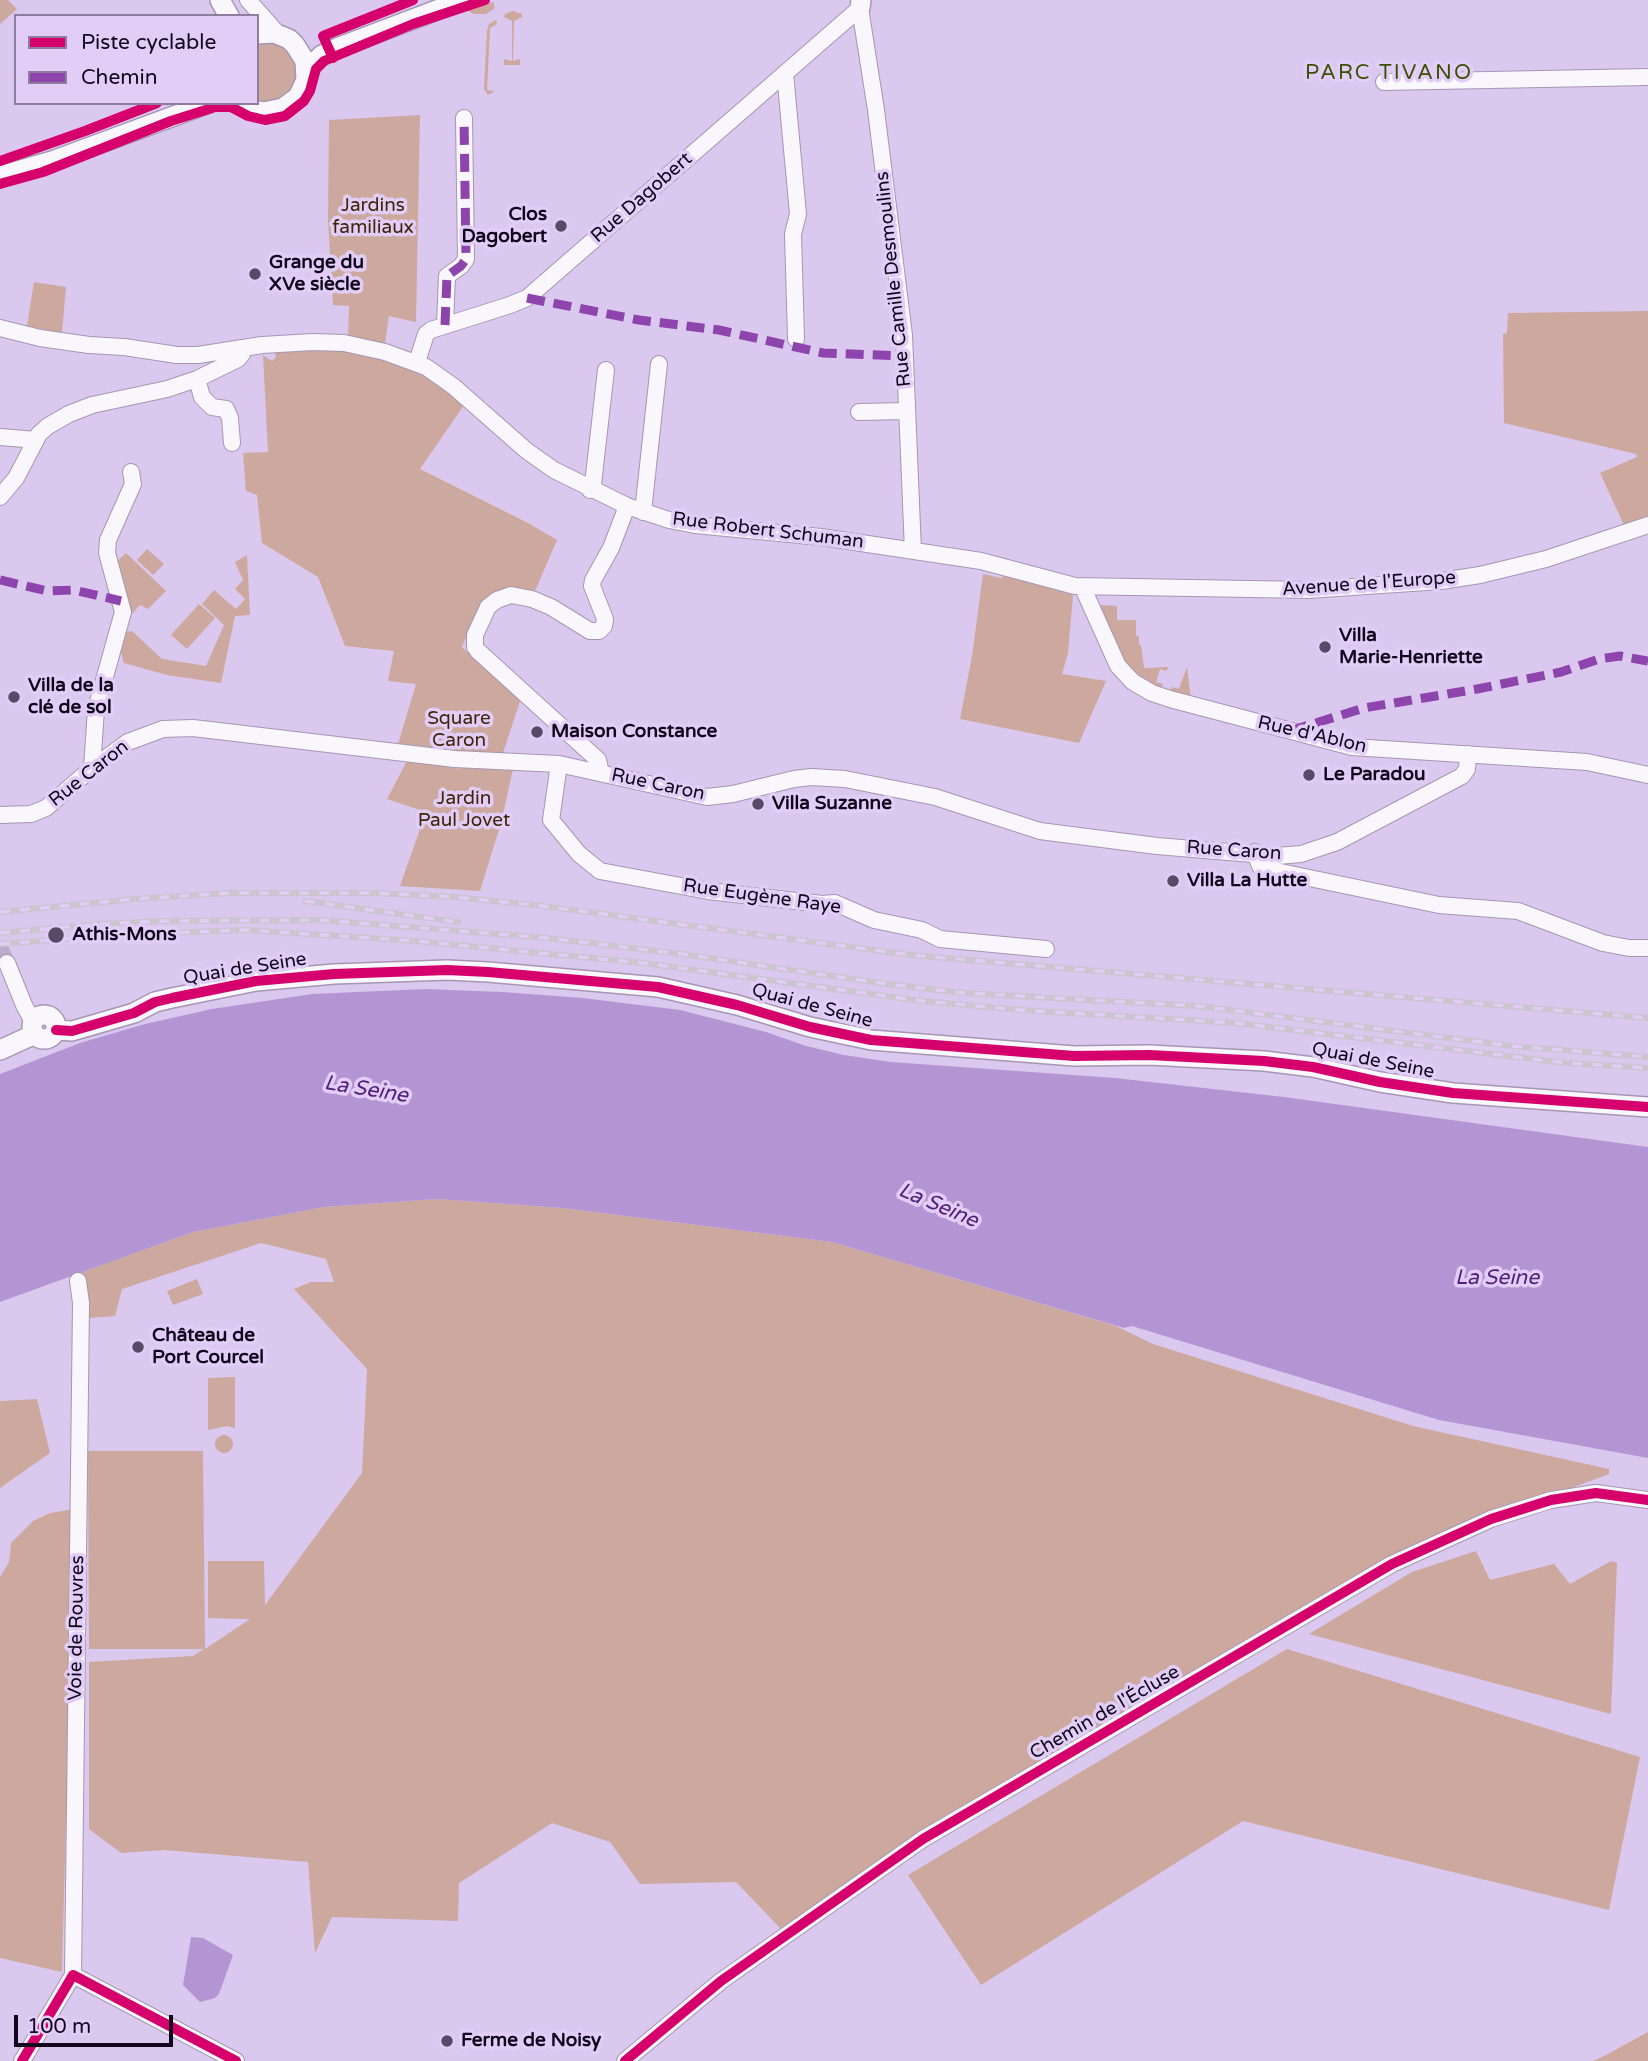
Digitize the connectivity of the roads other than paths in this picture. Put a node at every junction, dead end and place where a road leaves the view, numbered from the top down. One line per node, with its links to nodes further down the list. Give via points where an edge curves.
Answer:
1 (433, 0): 6 (main road, via 312,45)
2 (463, 0): 7 (main road, via 337,48)
3 (861, 4): 8 (street, Rue Dagobert); 25 (street, Rue Camille Desmoulins, via 904,335)
4 (259, 15): 6 (street)
5 (259, 34): 6 (main road)
6 (287, 39): 7 (main road)
7 (307, 70): 13 (main road, via 298,97 283,108 264,112)
8 (785, 74): 17 (street, Rue Dagobert, via 527,298); 19 (street, via 798,214 793,233)
9 (1648, 76): 10 (street)
10 (1384, 82)
11 (170, 105): 15 (main road)
12 (204, 105): 16 (main road)
13 (248, 105)
14 (464, 118): 17 (street, via 466,259 447,276)
15 (0, 167)
16 (0, 176)
17 (445, 325): 21 (street, Rue Dagobert, via 426,334)
18 (0, 328): 20 (street, Rue Robert Schuman, via 177,355)
19 (796, 339)
20 (241, 348): 21 (street, Rue Robert Schuman, via 332,341); 24 (street, via 238,359)
21 (417, 362): 31 (street, Rue Robert Schuman, via 453,386 527,451)
22 (659, 365): 34 (street)
23 (606, 370): 31 (street)
24 (197, 379): 28 (street, via 80,409 48,426); 29 (street, via 202,397 212,407 226,409)
25 (906, 411): 26 (street); 36 (street, Rue Camille Desmoulins)
26 (859, 412)
27 (0, 438): 28 (street)
28 (36, 440): 32 (street)
29 (232, 443)
30 (131, 472): 40 (street, via 133,484 108,540 107,553 123,612 96,709)
31 (590, 490): 33 (street, Rue Robert Schuman)
32 (0, 498)
33 (627, 506): 34 (street, Rue Robert Schuman); 41 (street, via 593,580 605,619 600,630 590,631 551,607 511,595 488,607 475,635 478,651 598,760)
34 (643, 512): 36 (street, Rue Robert Schuman, via 695,525)
35 (1648, 525): 37 (street, Avenue de l'Europe, via 1546,559 1441,581 1295,590)
36 (913, 551): 37 (street, Rue Robert Schuman, via 981,561)
37 (1082, 586): 38 (street, Rue d'Ablon, via 1114,661 1152,693 1352,747)
38 (1468, 754): 42 (street, Rue d'Ablon, via 1587,762); 44 (street, Rue Caron, via 1462,776 1337,842 1301,854)
39 (559, 764): 40 (street, Rue Caron, via 455,759 174,727 128,742); 41 (street, Rue Caron); 46 (street, Rue Eugène Raye, via 551,820 600,871 708,891 835,903 940,939)
40 (92, 768): 43 (street, Rue Caron, via 46,808 31,814)
41 (601, 773): 44 (street, Rue Caron, via 707,797 794,779 845,779 936,797 1040,831 1157,846)
42 (1648, 775)
43 (0, 815)
44 (1255, 852): 45 (street, via 1261,866 1271,870 1438,905 1518,911 1603,943)
45 (1648, 947)
46 (1046, 949)
47 (6, 963): 48 (street)
48 (34, 1028): 49 (main road); 50 (main road, Quai de Seine, via 40,1038 48,1038 56,1027 129,1003 256,981 447,970 658,987 871,1040 1074,1056 1288,1063 1453,1093)
49 (0, 1050)
50 (1648, 1107)
51 (78, 1281): 53 (street, Voie de Rouvres)
52 (1648, 1500): 56 (street, Chemin de l'Écluse, via 1596,1493 1551,1500 1491,1519 1392,1563 923,1839 721,1981)
53 (73, 1975): 54 (street); 55 (street)
54 (22, 2061)
55 (236, 2061)
56 (625, 2061)

